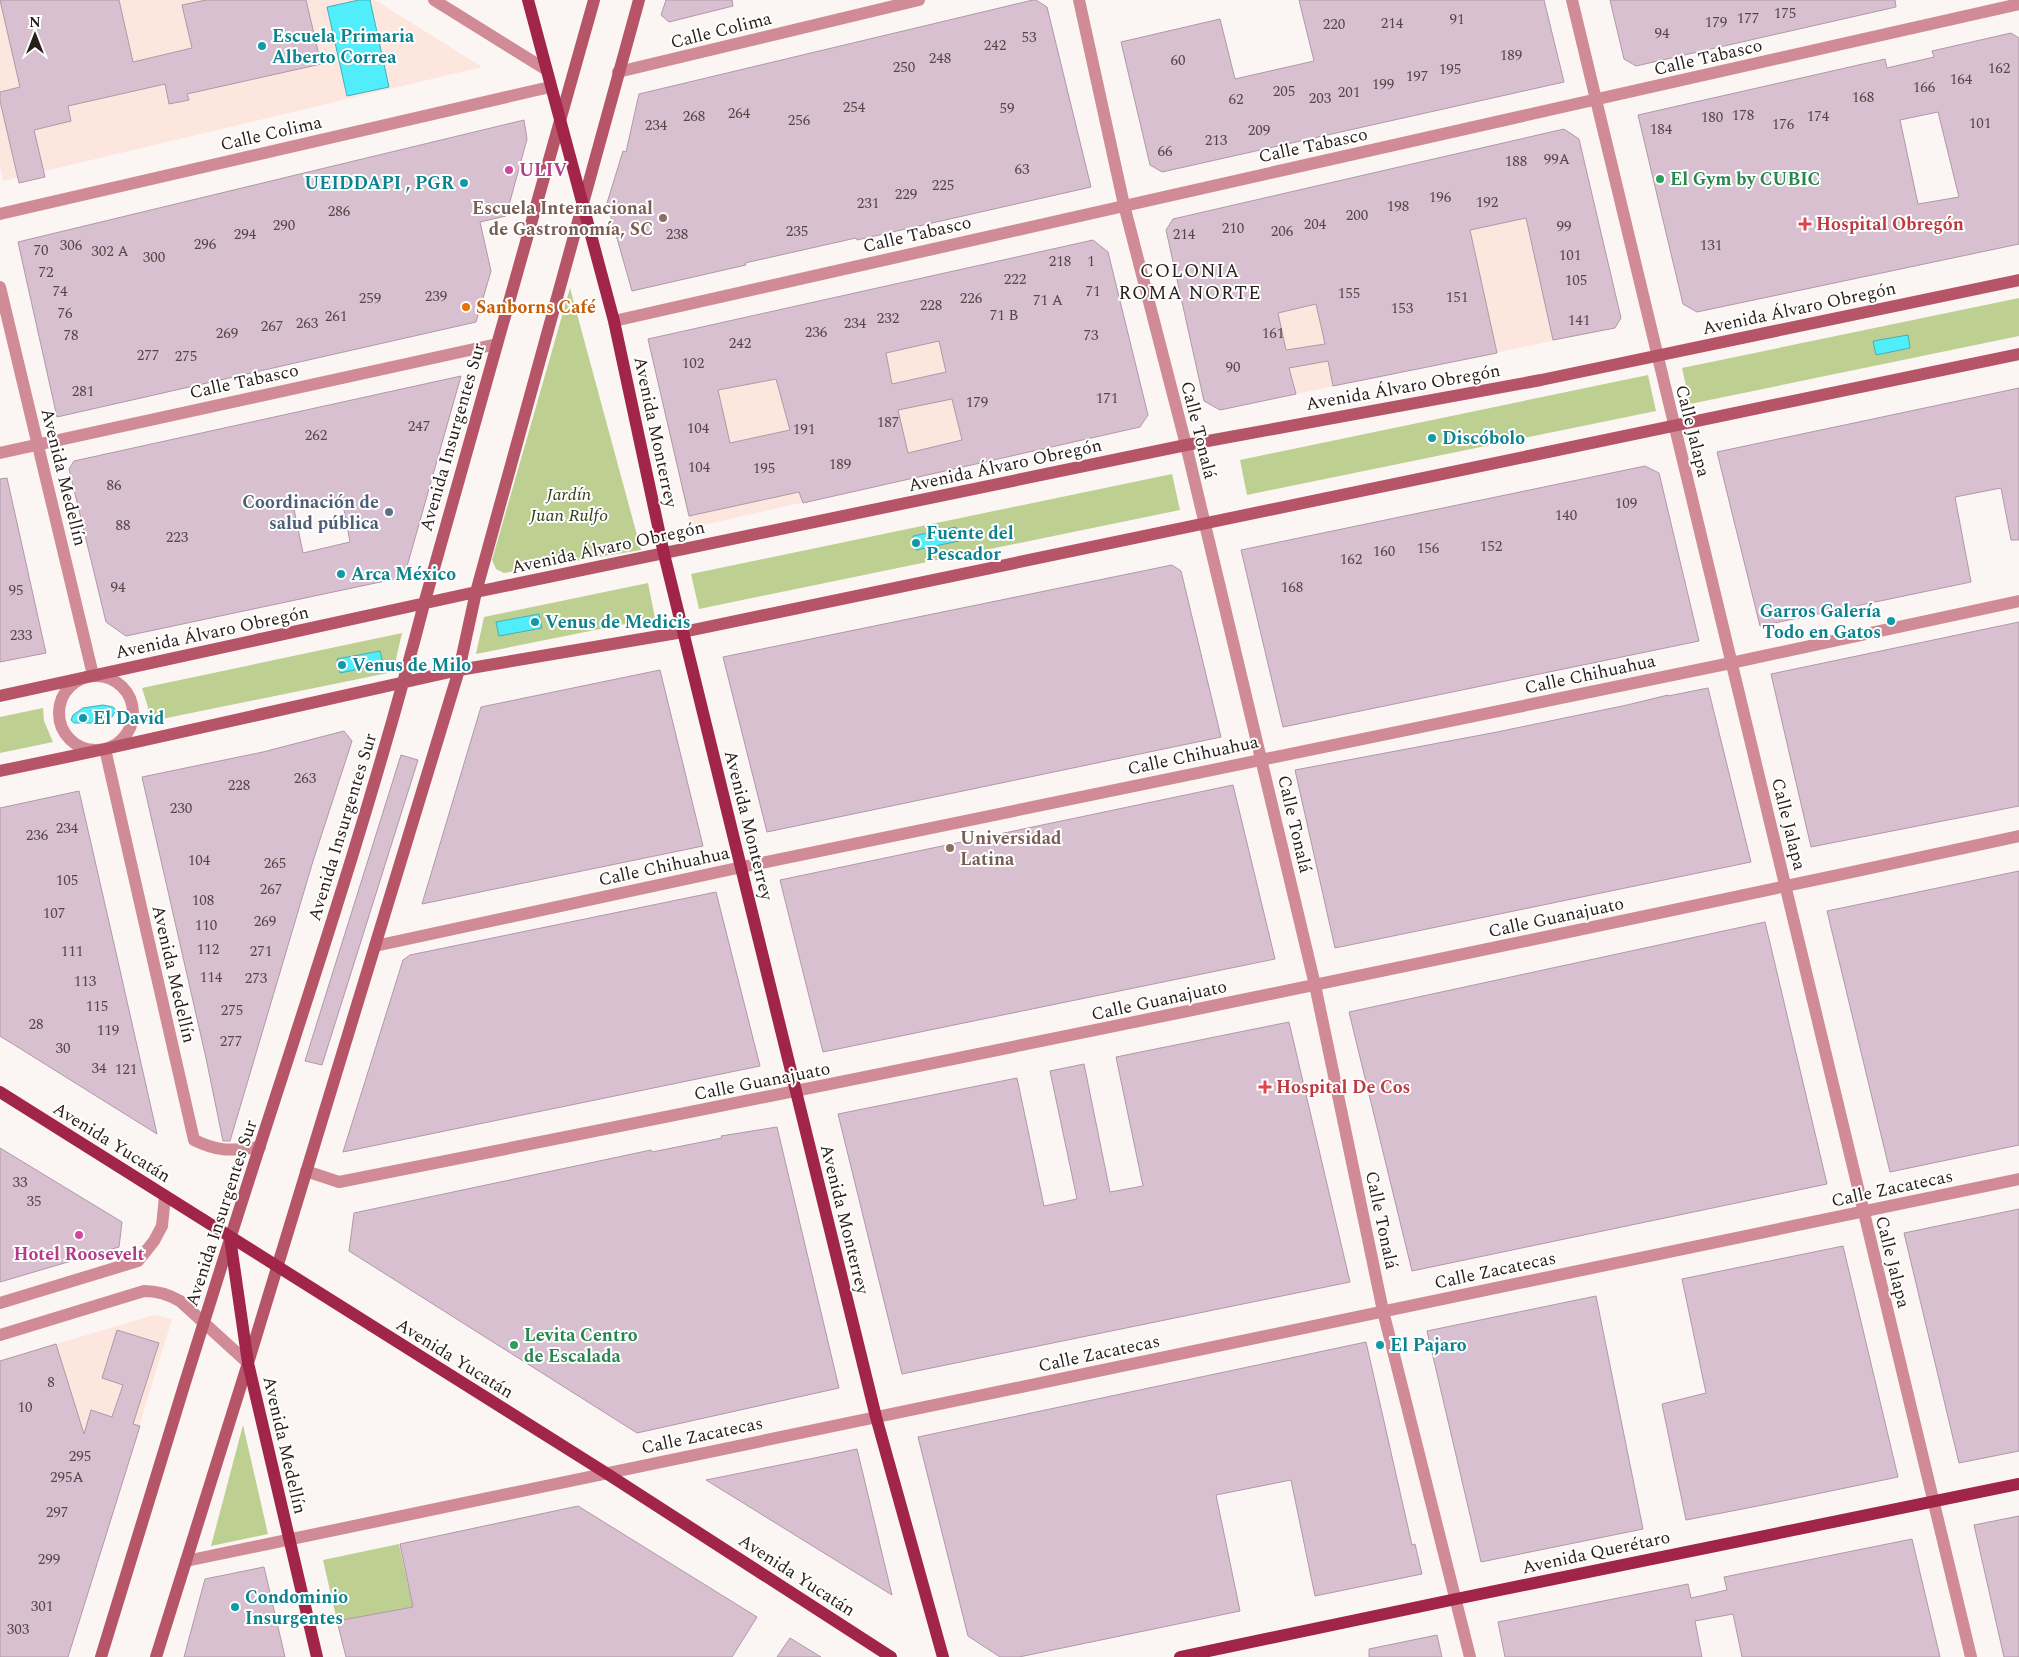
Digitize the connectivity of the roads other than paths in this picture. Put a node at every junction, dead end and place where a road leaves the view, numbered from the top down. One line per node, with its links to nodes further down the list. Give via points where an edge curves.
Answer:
1 (434, 0): 9 (street)
2 (528, 0): 9 (main road, Avenida Monterrey)
3 (594, 0): 13 (main road, Avenida Insurgentes Sur)
4 (639, 0): 10 (main road)
5 (919, 0): 10 (street, Calle Colima)
6 (1079, 0): 15 (street, Calle Tonalá)
7 (1572, 0): 12 (street, Calle Jalapa)
8 (2019, 4): 12 (street, Calle Tabasco)
9 (545, 68): 11 (main road, Avenida Monterrey)
10 (618, 72): 14 (main road)
11 (550, 87): 13 (main road, Avenida Monterrey); 16 (street, Calle Colima)
12 (1596, 101): 15 (street, Calle Tabasco); 22 (street, Calle Jalapa)
13 (559, 123): 14 (main road, Avenida Monterrey); 20 (main road, Avenida Insurgentes Sur)
14 (582, 203): 19 (main road, Avenida Monterrey); 29 (main road)
15 (1124, 205): 19 (street, Calle Tabasco); 25 (street, Calle Tonalá)
16 (0, 214)
17 (2019, 280): 22 (main road, Avenida Álvaro Obregón)
18 (0, 287): 24 (street, Avenida Medellín)
19 (614, 321): 28 (main road, Avenida Monterrey)
20 (496, 344): 24 (street, Calle Tabasco); 31 (main road, Avenida Insurgentes Sur)
21 (2019, 354): 23 (main road)
22 (1657, 356): 23 (street, Calle Jalapa); 25 (main road, Avenida Álvaro Obregón)
23 (1675, 426): 27 (main road); 33 (street, Calle Jalapa)
24 (38, 444): 26 (street, Calle Tabasco); 35 (street, Avenida Medellín)
25 (1186, 445): 27 (street, Calle Tonalá); 28 (main road, Avenida Álvaro Obregón)
26 (0, 453)
27 (1203, 523): 32 (main road); 39 (street, Calle Tonalá)
28 (664, 554): 29 (main road, Avenida Álvaro Obregón); 32 (main road, Avenida Monterrey)
29 (476, 592): 31 (main road, Avenida Álvaro Obregón); 34 (main road)
30 (2019, 601): 33 (street, Calle Chihuahua)
31 (424, 604): 35 (main road, Avenida Álvaro Obregón); 36 (main road, Avenida Insurgentes Sur)
32 (683, 632): 34 (main road); 42 (main road, Avenida Monterrey)
33 (1731, 663): 39 (street, Calle Chihuahua); 43 (street, Calle Jalapa)
34 (459, 670): 36 (main road); 44 (main road)
35 (93, 675): 37 (main road, Avenida Álvaro Obregón); 38 (street, via 113,679 121,685 132,702 134,712 133,722 123,739); 38 (street, via 72,684 60,702 58,713 60,724 73,743 83,748)
36 (404, 682): 38 (main road); 48 (main road, Avenida Insurgentes Sur)
37 (0, 696)
38 (106, 749): 40 (main road); 48 (street, Avenida Medellín, via 194,1140 223,1151)
39 (1262, 758): 42 (street, Calle Chihuahua); 45 (street, Calle Tonalá)
40 (0, 771)
41 (2019, 836): 43 (street, Calle Guanajuato)
42 (742, 867): 44 (street, Calle Chihuahua); 47 (main road, Avenida Monterrey)
43 (1786, 886): 45 (street, Calle Guanajuato); 52 (street, Calle Jalapa)
44 (375, 946): 49 (main road)
45 (1315, 985): 47 (street, Calle Guanajuato); 56 (street, Calle Tonalá)
46 (0, 1092): 51 (main road, Avenida Yucatán)
47 (796, 1092): 49 (street, Calle Guanajuato, via 339,1182); 60 (main road, Avenida Monterrey)
48 (260, 1147): 53 (main road, Avenida Insurgentes Sur)
49 (306, 1171): 54 (main road)
50 (2019, 1179): 52 (street, Calle Zacatecas)
51 (165, 1196): 53 (main road, Avenida Yucatán); 55 (street, via 162,1226 138,1260)
52 (1863, 1212): 56 (street, Calle Zacatecas); 63 (street, Calle Jalapa)
53 (230, 1238): 54 (main road, Avenida Yucatán); 57 (main road, Avenida Insurgentes Sur); 59 (main road, Avenida Medellín)
54 (277, 1266): 59 (main road); 61 (main road, Avenida Yucatán)
55 (0, 1303)
56 (1383, 1311): 60 (street, Calle Zacatecas); 66 (street, Calle Tonalá)
57 (204, 1323): 58 (street, via 172,1296 144,1291); 59 (street); 67 (main road, Avenida Insurgentes Sur)
58 (0, 1335)
59 (248, 1364): 64 (main road, Avenida Medellín); 65 (main road)
60 (876, 1417): 61 (street, Calle Zacatecas); 71 (main road, Avenida Monterrey)
61 (606, 1473): 64 (street, Calle Zacatecas); 70 (main road, Avenida Yucatán)
62 (2019, 1484): 63 (main road, Avenida Querétaro)
63 (1934, 1502): 66 (main road, Avenida Querétaro); 74 (street, Calle Jalapa)
64 (289, 1539): 65 (street, Calle Zacatecas); 69 (main road, Avenida Medellín)
65 (186, 1561): 68 (main road)
66 (1456, 1599): 72 (main road, Avenida Querétaro); 73 (street, Calle Tonalá)
67 (101, 1657)
68 (156, 1657)
69 (317, 1657)
70 (890, 1657)
71 (943, 1657)
72 (1180, 1657)
73 (1470, 1657)
74 (1971, 1657)

